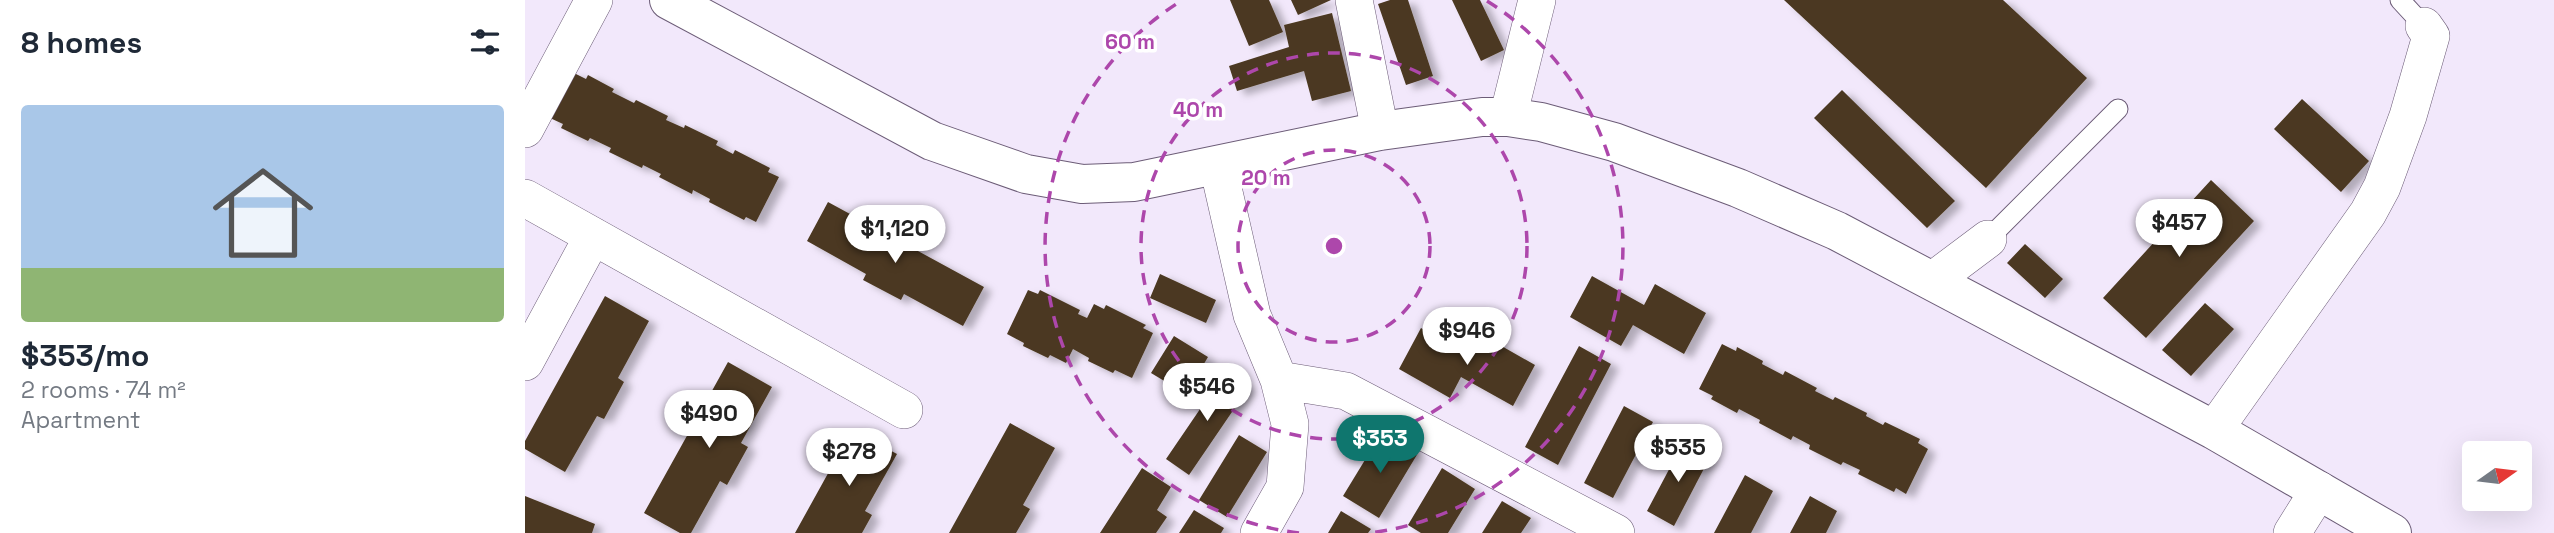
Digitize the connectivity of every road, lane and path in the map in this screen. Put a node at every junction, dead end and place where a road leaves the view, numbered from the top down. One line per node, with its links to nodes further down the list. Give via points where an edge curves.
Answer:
1 (594, 0): 8 (street)
2 (669, 0): 10 (street, via 932,141 1026,174 1082,184 1134,182)
3 (1354, 0): 9 (street)
4 (1537, 0): 7 (street)
5 (2412, 13): 18 (street, via 2431,36 2408,116 2377,196)
6 (2118, 109): 13 (lane)
7 (1509, 117): 9 (street); 14 (street, via 1614,142 1738,188 1837,231)
8 (525, 129)
9 (1380, 131): 10 (street)
10 (1218, 166): 16 (street, via 1252,316)
11 (525, 198): 12 (street)
12 (593, 236): 15 (street); 17 (street)
13 (1988, 239): 14 (street)
14 (1932, 281): 18 (street)
15 (525, 362)
16 (1279, 380): 20 (street, via 1290,424 1286,486); 21 (street, via 1346,391)
17 (904, 410)
18 (2214, 430): 19 (street)
19 (2319, 490): 22 (street); 23 (street)
20 (1259, 533)
21 (1616, 533)
22 (2292, 533)
23 (2392, 533)

